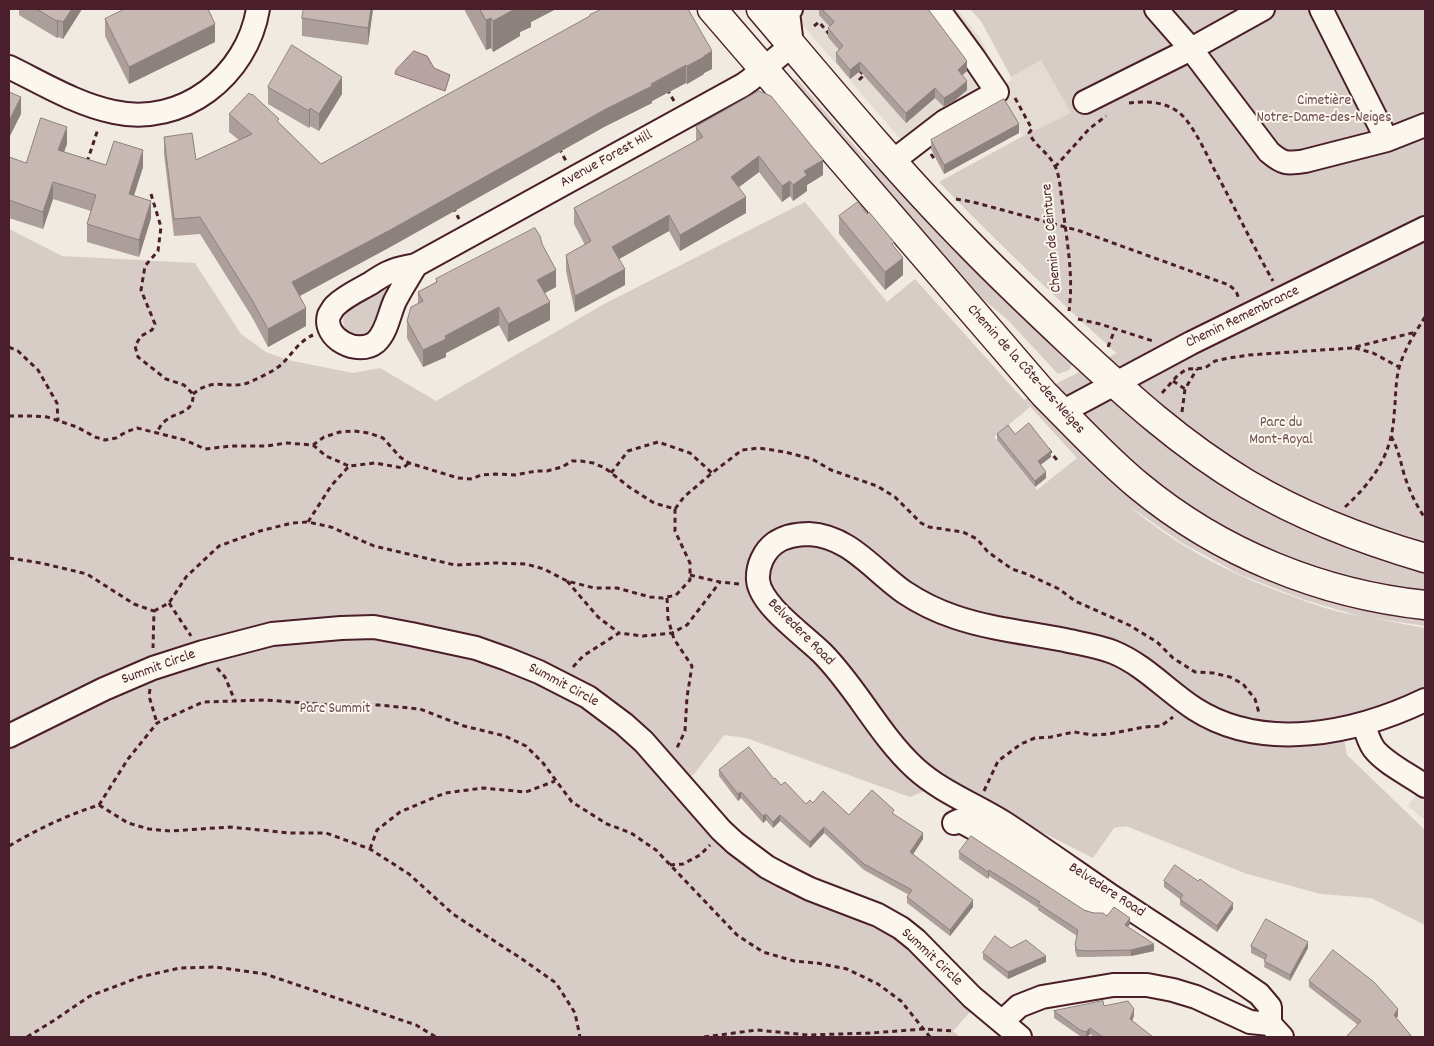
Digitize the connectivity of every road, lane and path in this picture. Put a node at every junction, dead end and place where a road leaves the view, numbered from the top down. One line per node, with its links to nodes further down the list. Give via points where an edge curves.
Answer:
1 (258, 9): 13 (street, via 248,44 228,74 209,91 160,113 135,115 101,109)
2 (712, 9): 14 (main road, Chemin de la Côte-des-Neiges)
3 (761, 9): 11 (main road)
4 (791, 9): 11 (street, via 788,12)
5 (938, 9): 28 (street, via 997,92 945,121)
6 (1156, 9): 12 (street)
7 (1264, 9): 12 (street)
8 (1321, 9): 25 (street)
9 (814, 26): 10 (path, via 819,22)
10 (830, 35)
11 (792, 45): 14 (street, Avenue Forest Hill); 28 (main road)
12 (1191, 49): 20 (street); 25 (street, via 1269,152 1280,161 1305,161)
13 (9, 67)
14 (764, 69): 37 (street, Avenue Forest Hill, via 743,85); 57 (main road, Chemin de la Côte-des-Neiges)
15 (860, 70): 16 (path, via 864,76)
16 (859, 80)
17 (666, 88): 19 (path)
18 (1012, 90): 29 (path, Chemin de Ceinture, via 1032,129 1029,133 1032,139)
19 (674, 102)
20 (1086, 102)
21 (1123, 105): 38 (path, via 1144,101 1158,103 1178,111 1185,118)
22 (1109, 112): 29 (path)
23 (1425, 125): 25 (street)
24 (98, 129): 30 (path)
25 (1387, 140)
26 (559, 147): 27 (path)
27 (566, 161)
28 (893, 161): 53 (main road, via 971,246)
29 (1055, 167): 35 (path, Chemin de Ceinture)
30 (84, 170)
31 (151, 194): 56 (path, via 161,227 158,251 145,266 141,290 155,324 135,346 138,356 166,379 184,385)
32 (950, 199): 35 (path, via 973,202)
33 (452, 205): 34 (path)
34 (459, 220)
35 (1066, 228): 39 (path, via 1229,285); 40 (path, Chemin de Ceinture, via 1071,286)
36 (1425, 228): 38 (street, Chemin Remembrance)
37 (416, 265)
38 (1282, 299): 53 (street, Chemin Remembrance)
39 (1240, 301)
40 (1068, 316)
41 (1425, 317): 44 (path)
42 (1073, 318): 43 (path)
43 (1115, 329): 46 (path); 49 (path)
44 (1416, 332): 48 (path); 50 (path)
45 (318, 333): 56 (path, via 305,338 280,366 250,382 214,384 201,387)
46 (1157, 342)
47 (9, 347): 60 (path, via 38,370 58,403)
48 (1351, 348): 50 (path, via 1373,353); 51 (path, Chemin Remembrance, via 1249,355 1216,361)
49 (1106, 352)
50 (1400, 367): 62 (path)
51 (1198, 369): 52 (path, Chemin Remembrance, via 1188,369); 54 (path)
52 (1173, 381): 54 (path); 55 (path, Chemin Remembrance)
53 (1114, 384): 57 (street, Chemin Remembrance); 75 (main road, via 1185,443 1248,485 1336,528)
54 (1186, 390): 58 (path)
55 (1162, 393)
56 (193, 394): 61 (path, via 194,401 188,409 164,422)
57 (1062, 412): 82 (main road, Chemin de la Côte-des-Neiges, via 1139,486 1225,544 1275,568 1324,585)
58 (1181, 414)
59 (9, 416): 60 (path, via 48,417)
60 (58, 421): 61 (path, via 105,440 138,428)
61 (157, 432): 63 (path, via 205,449 286,443)
62 (1391, 436): 71 (path, via 1383,461 1374,475); 72 (path, via 1409,487)
63 (313, 445): 66 (path, via 340,432 369,433 384,438); 67 (path, via 326,456)
64 (1045, 445): 65 (path)
65 (1057, 460)
66 (409, 463): 67 (path, via 403,468 375,463); 68 (path, via 472,479 488,474 547,471 572,461 593,463)
67 (350, 466): 73 (path, via 331,486)
68 (611, 473): 69 (path, via 628,451 658,442 690,453); 70 (path, via 654,503)
69 (712, 473): 70 (path); 94 (path, via 742,450 759,448 812,459 831,470 877,486 895,497 921,523 963,532 977,539 988,552 1012,569 1129,625 1195,672 1230,677 1243,684 1255,700)
70 (675, 509): 76 (path, via 675,531 690,563)
71 (1342, 510)
72 (1425, 518)
73 (308, 522): 77 (path, via 331,527 374,546 456,565 526,564); 81 (path, via 260,531 219,546 186,577)
74 (9, 558): 83 (path, via 87,574 134,604)
75 (1425, 558)
76 (690, 575): 78 (path); 80 (path, via 690,580 676,596)
77 (567, 581): 80 (path); 84 (path, via 598,617)
78 (720, 582): 79 (path); 85 (path, via 687,625)
79 (759, 586): 91 (street, Belvedere Road, via 762,560 771,546 783,538 799,534 819,535 854,550 906,593 928,606 987,626 1095,646 1114,653 1148,672); 100 (street, Belvedere Road, via 766,600 781,616 825,656 897,750 929,779)
80 (667, 598): 85 (path)
81 (169, 604): 83 (path); 86 (path)
82 (1425, 605)
83 (154, 611): 87 (path)
84 (619, 633): 85 (path, via 642,636); 88 (path, via 583,656)
85 (672, 633): 96 (path, via 692,666 685,731)
86 (203, 652): 87 (street, Summit Circle); 88 (street, Summit Circle, via 272,634 374,627 476,648); 90 (path, via 225,677)
87 (153, 668): 92 (path, via 149,696); 95 (street, Summit Circle)
88 (561, 682): 96 (street, Summit Circle, via 603,707)
89 (1425, 700): 93 (street, Belvedere Road)
90 (235, 701): 92 (path, via 203,702); 97 (path, via 379,705 420,710 505,736 526,746)
91 (1185, 702): 94 (street, Belvedere Road, via 1216,720); 100 (path, via 1161,726 1108,734 1074,732 1035,738 1021,744 998,761)
92 (158, 723): 99 (path, via 128,759)
93 (1364, 724): 94 (street, Belvedere Road, via 1292,735); 98 (street, via 1379,754)
94 (1265, 733)
95 (9, 736)
96 (664, 764): 102 (street, Summit Circle)
97 (555, 781): 104 (path, via 526,792 484,788 445,793 400,812 377,830); 105 (path, via 572,802 607,824 631,833 656,850)
98 (1425, 786)
99 (100, 805): 103 (path, via 37,830); 104 (path, via 128,823 149,829 170,831 230,827 326,833)
100 (976, 807): 106 (street, Belvedere Road)
101 (954, 823): 106 (street, via 966,824 988,836 1090,905 1105,905)
102 (721, 830): 105 (path, via 700,855 683,864); 107 (street, Summit Circle, via 767,867 901,928)
103 (9, 846)
104 (370, 848): 113 (path, via 408,874 453,914 556,983 575,1013)
105 (670, 865): 108 (path, via 737,935 763,952 794,962 847,969 878,984 901,1001)
106 (1111, 896): 109 (street, Belvedere Road, via 1259,994 1270,1007)
107 (1002, 1022): 109 (street, via 1018,1006 1042,997 1089,988 1147,985 1196,997 1250,1022); 116 (street, Summit Circle)
108 (924, 1029): 110 (path); 114 (path, via 808,1035 757,1030); 115 (path)
109 (1276, 1030)
110 (953, 1031)
111 (27, 1037): 112 (path, via 90,996 140,977 180,968 216,967 265,974 416,1025)
112 (436, 1037)
113 (580, 1037)
114 (704, 1037)
115 (930, 1037)
116 (1020, 1037)

